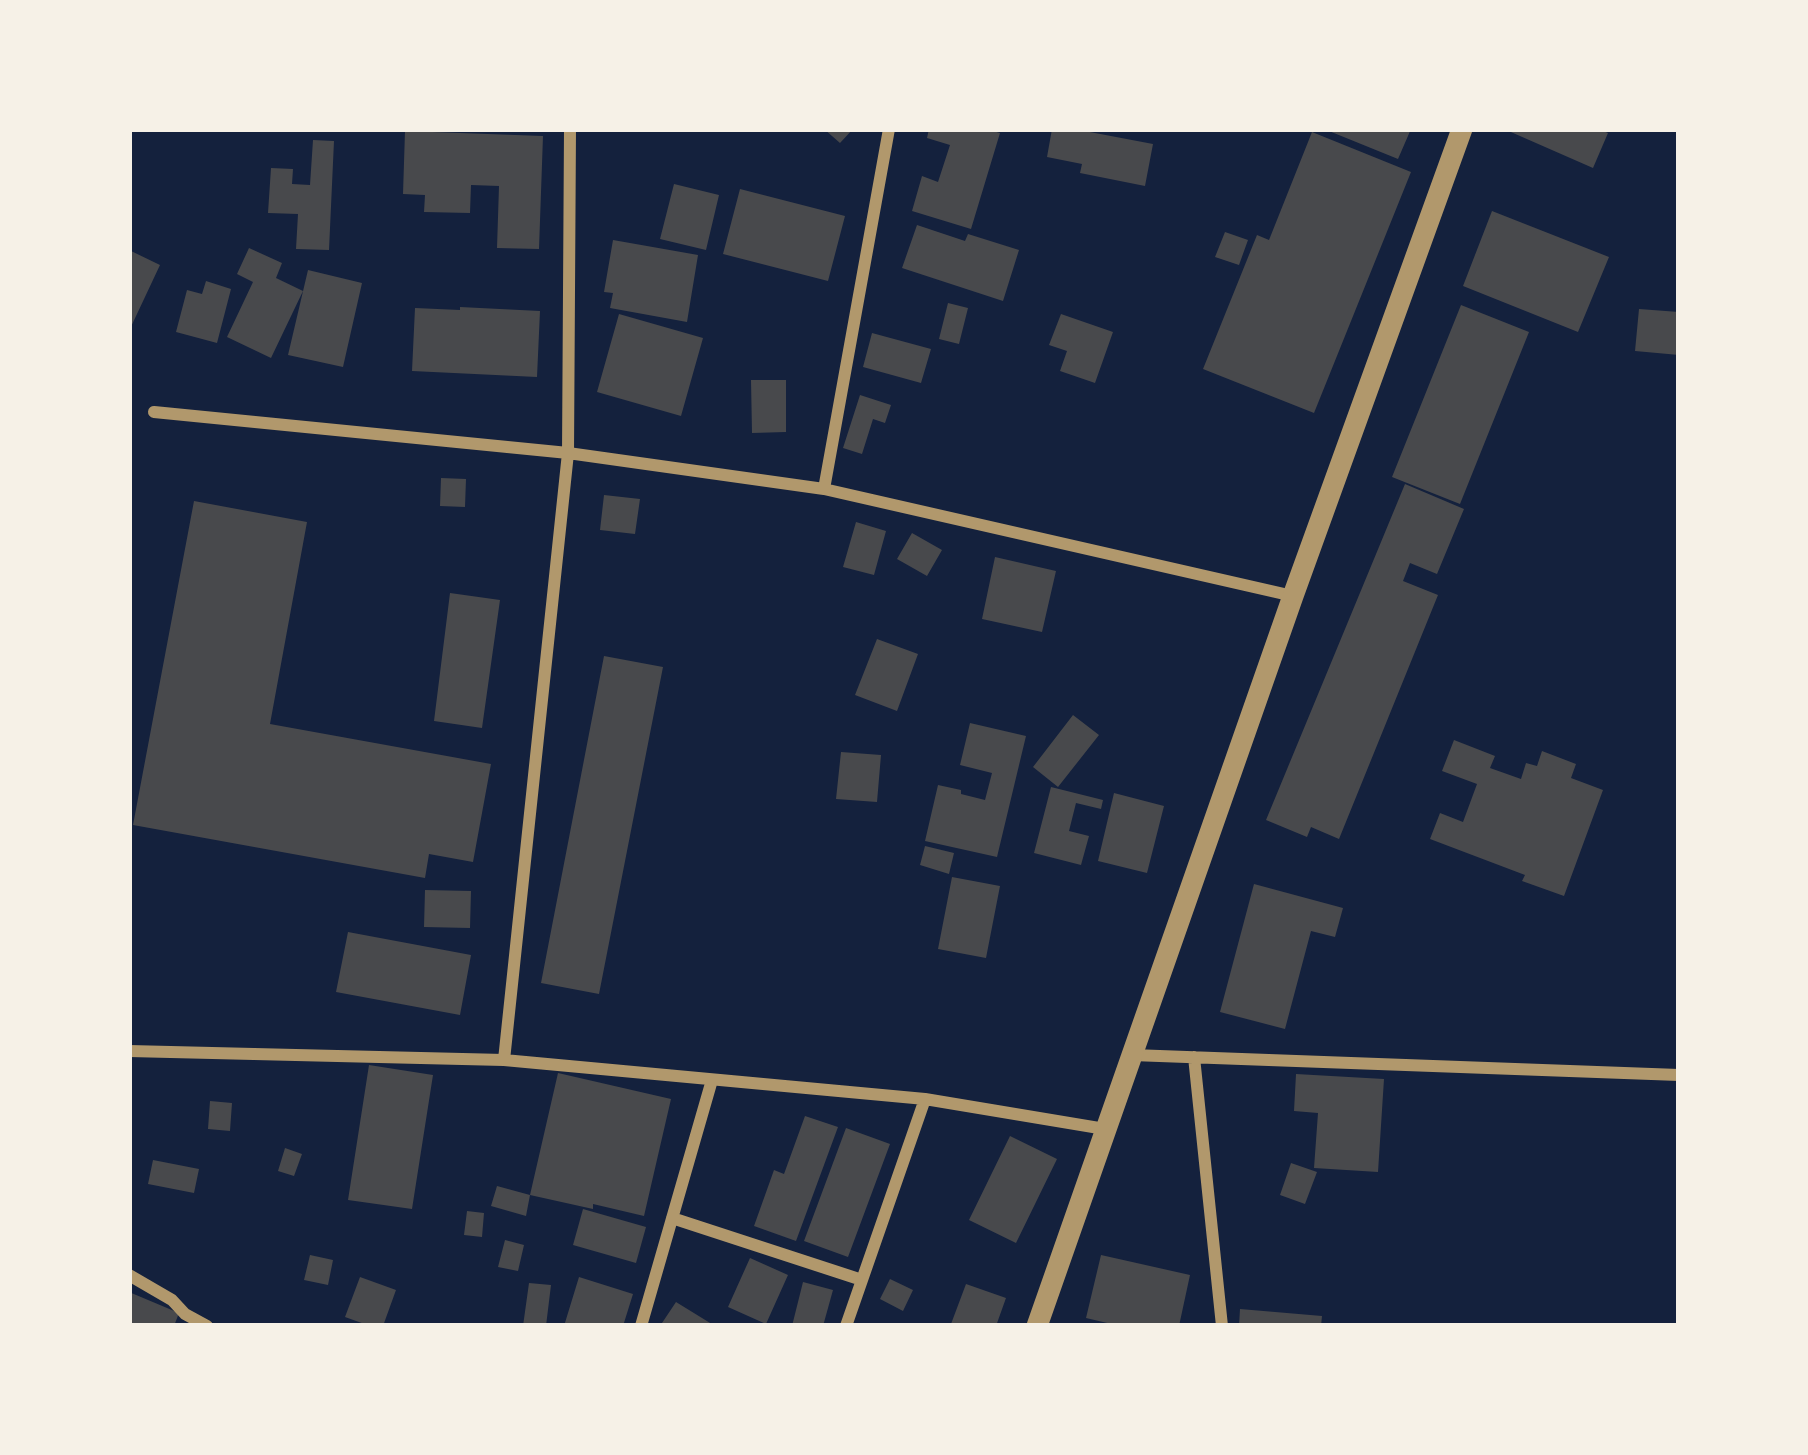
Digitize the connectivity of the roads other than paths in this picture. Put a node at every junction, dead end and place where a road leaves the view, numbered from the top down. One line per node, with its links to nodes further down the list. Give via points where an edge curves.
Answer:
1 (570, 129): 5 (street)
2 (889, 129): 6 (street)
3 (1462, 129): 7 (street)
4 (154, 412): 5 (street)
5 (568, 453): 6 (street); 11 (street)
6 (824, 489): 7 (street)
7 (1293, 596): 9 (street)
8 (129, 1051): 11 (street)
9 (1132, 1055): 10 (street); 15 (street)
10 (1194, 1057): 12 (street); 24 (street)
11 (504, 1060): 13 (street)
12 (1679, 1075)
13 (712, 1080): 14 (street); 16 (street)
14 (926, 1099): 15 (street); 18 (street)
15 (1105, 1129): 23 (street)
16 (672, 1219): 18 (street); 21 (street)
17 (129, 1275): 19 (street, via 172,1300)
18 (862, 1280): 22 (street)
19 (186, 1320): 20 (street)
20 (207, 1326)
21 (641, 1326)
22 (846, 1326)
23 (1037, 1326)
24 (1222, 1326)

